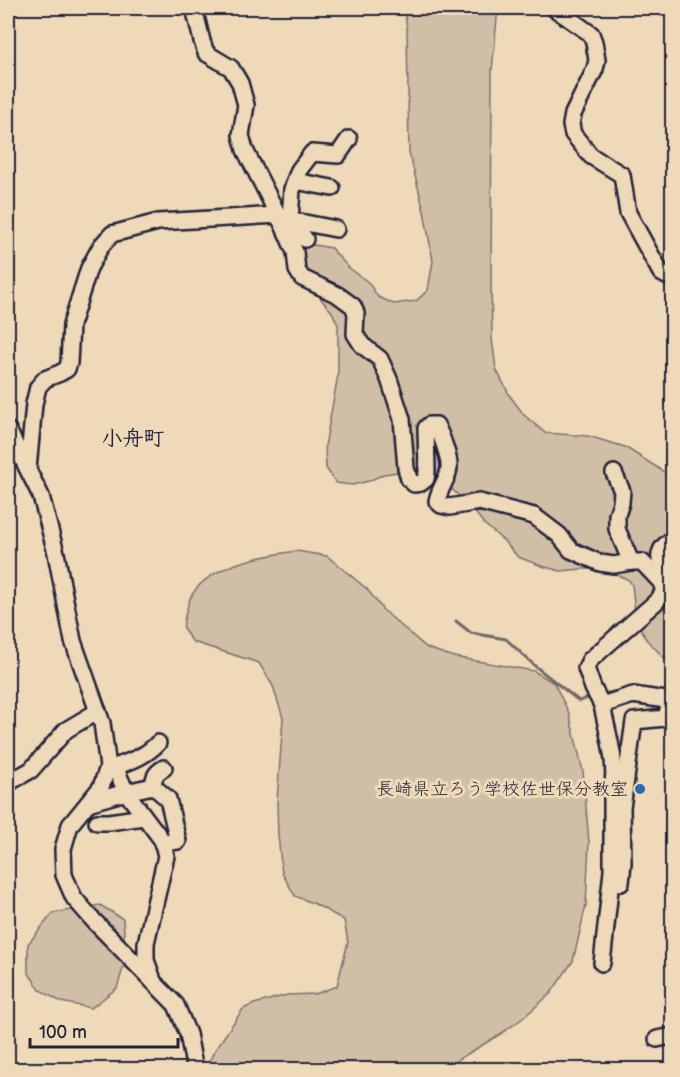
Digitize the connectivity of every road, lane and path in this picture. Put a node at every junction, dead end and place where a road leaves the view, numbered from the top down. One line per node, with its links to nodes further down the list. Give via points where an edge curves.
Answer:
1 (194, 8): 6 (street, via 206,53 231,68 240,83 246,105 241,135 245,150)
2 (554, 8): 9 (street, via 591,34 597,60 573,114 573,134 591,156 622,176 628,213 661,273)
3 (349, 139): 4 (street, via 338,155 312,153)
4 (295, 181): 5 (street); 6 (street)
5 (332, 188)
6 (284, 220): 7 (street); 8 (street); 11 (street, via 158,222 112,234 89,268 71,325 67,369 45,379 38,387); 15 (street, via 302,278 353,306 355,334 380,359 402,419 406,468 414,484 426,479 426,428 436,425 450,466 438,494 441,505 479,502 534,516 571,550 600,563)
7 (336, 229)
8 (305, 239)
9 (672, 279)
10 (8, 430): 11 (street)
11 (28, 470): 20 (street, via 41,496 73,641)
12 (614, 473): 15 (street, via 622,491 617,529)
13 (672, 540): 14 (street)
14 (659, 558): 16 (street); 17 (street, via 667,578)
15 (631, 562): 17 (street, via 642,562 661,582)
16 (672, 567)
17 (664, 592): 18 (street, via 590,660 586,668)
18 (598, 697): 19 (street, via 633,695); 32 (street, via 614,766 612,871)
19 (671, 701): 31 (street, via 666,718 634,721 622,808 623,863)
20 (98, 711): 22 (street); 24 (street, via 66,730 31,770)
21 (158, 743): 22 (street, via 140,758)
22 (111, 767): 26 (street); 27 (street)
23 (164, 768): 25 (street, via 154,776)
24 (8, 783)
25 (153, 786): 26 (street); 30 (street, via 168,799 178,841)
26 (126, 792): 27 (street); 28 (street)
27 (88, 803): 33 (street, via 70,825 63,849 64,874 74,898)
28 (144, 817): 29 (street); 30 (street)
29 (97, 822)
30 (162, 843): 33 (street, via 166,856 146,943 146,960)
31 (617, 916)
32 (602, 963)
33 (155, 984): 34 (street, via 176,1005 188,1034)
34 (195, 1070)

